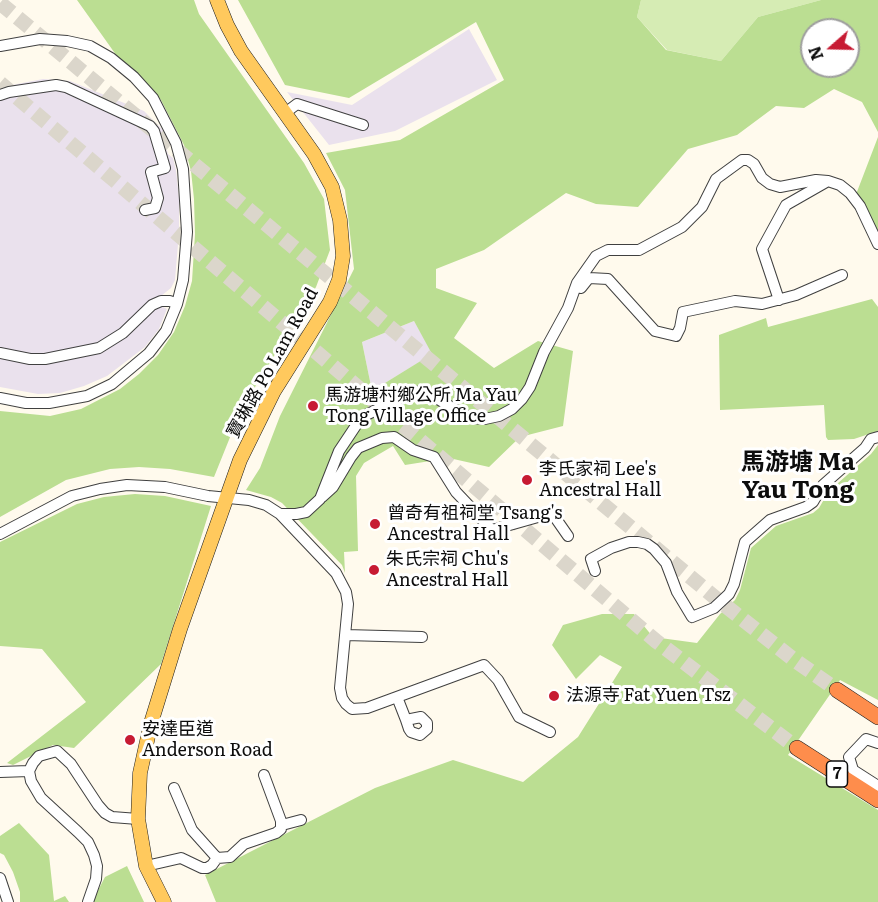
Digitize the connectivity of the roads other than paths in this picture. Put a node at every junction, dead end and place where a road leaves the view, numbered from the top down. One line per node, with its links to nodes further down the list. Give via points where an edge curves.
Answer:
1 (217, 0): 4 (main road, 寶琳路 Po Lam Road, via 241,51)
2 (0, 46): 6 (street, via 40,39 90,46 134,76 153,98)
3 (0, 95): 7 (street, via 47,85 66,87 146,123 154,131)
4 (285, 113): 5 (street, via 297,104); 18 (main road, 寶琳路 Po Lam Road, via 333,187 343,256 330,302 266,406)
5 (363, 125)
6 (176, 143): 7 (street); 13 (street, via 183,169 187,221 183,280)
7 (159, 149): 9 (street, via 165,168 151,172 158,198 155,208)
8 (828, 181): 10 (street, via 850,193 869,221); 12 (street, via 786,206 762,249); 14 (street, via 780,187 762,178 754,164 742,160 716,179 702,207 682,227 639,250 608,250 596,256 577,283)
9 (146, 210)
10 (878, 244)
11 (842, 275): 12 (street)
12 (779, 300): 14 (street, via 762,304 735,301 683,312 676,336 655,331 608,279 589,278)
13 (177, 304): 15 (street, via 161,301 152,305 123,333 99,348 45,359); 16 (street, via 166,331 149,353 105,387 62,402 26,403)
14 (568, 308): 19 (street, via 530,387 512,409 499,417 472,418 428,393 411,393 359,421 339,451)
15 (0, 353)
16 (0, 398)
17 (878, 437): 23 (street, via 871,439 823,485 813,502 770,520 745,542 734,584 714,608 692,617 661,556 638,542 620,544 591,559)
18 (226, 498): 20 (street, via 266,505); 21 (street, via 149,486 100,489 61,501); 39 (main road, 寶琳路 Po Lam Road, via 151,723 140,773)
19 (320, 499): 20 (street, via 306,512); 22 (street, via 333,487 358,448 382,438 394,438 434,457 456,492 492,530 552,513)
20 (280, 514): 24 (street, via 342,582 348,604)
21 (0, 534)
22 (568, 536)
23 (595, 572)
24 (345, 635): 25 (street); 27 (street, via 340,688 346,704 360,710)
25 (422, 637)
26 (837, 690): 28 (highway)
27 (397, 697): 29 (street); 30 (street, via 484,665 498,680 519,717)
28 (878, 717)
29 (406, 720)
30 (550, 732)
31 (878, 743): 36 (street, via 866,739 849,757 853,770)
32 (797, 748): 38 (highway, 7)
33 (29, 771): 34 (street); 39 (street, via 39,756 57,752 71,764 105,813); 46 (street, via 41,798 88,842 94,855 96,879)
34 (0, 772)
35 (264, 775): 41 (street)
36 (878, 786)
37 (174, 788): 42 (street, via 192,830)
38 (878, 800)
39 (138, 819): 43 (main road, 寶琳路 Po Lam Road)
40 (301, 820): 41 (street)
41 (282, 825): 42 (street, via 276,834 248,842 230,857)
42 (217, 858): 43 (street, via 207,868 182,858)
43 (146, 866): 47 (main road, 寶琳路 Po Lam Road)
44 (0, 878): 45 (street)
45 (8, 902)
46 (88, 902)
47 (164, 902)

